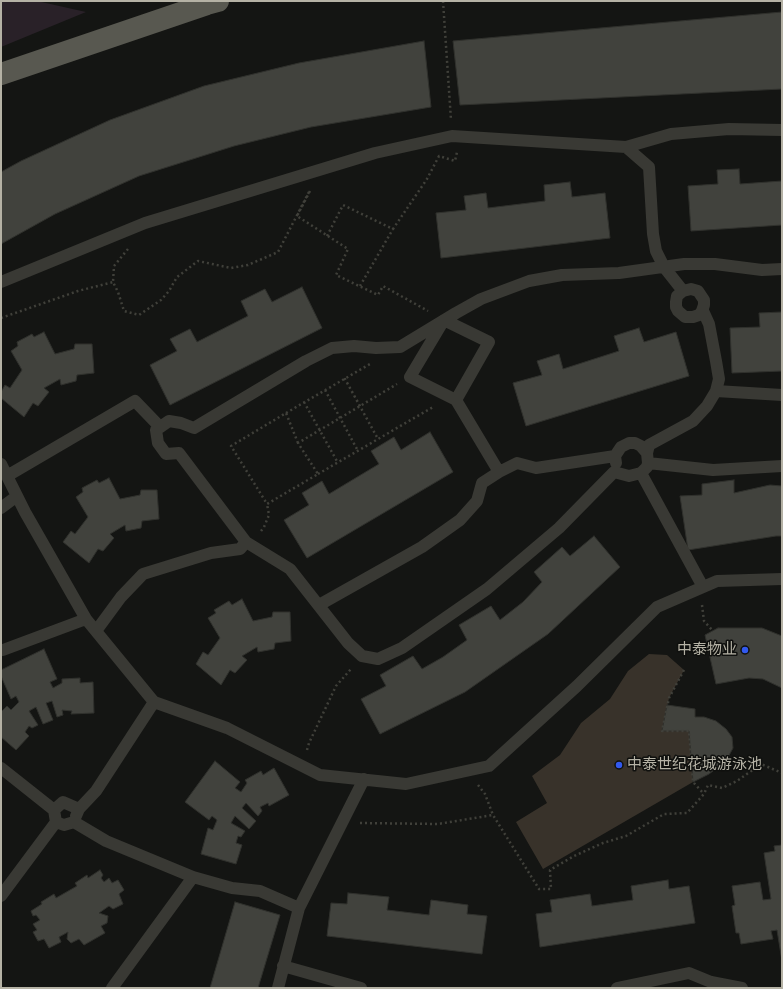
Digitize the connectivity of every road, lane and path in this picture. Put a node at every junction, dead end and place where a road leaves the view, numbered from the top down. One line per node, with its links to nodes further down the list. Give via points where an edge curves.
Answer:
1 (218, 1): 3 (main road)
2 (444, 1): 5 (path)
3 (1, 74)
4 (782, 130): 6 (lane, via 729,128 671,134)
5 (457, 136): 6 (lane); 7 (lane, via 375,153); 8 (path, via 455,161 439,156)
6 (626, 147): 11 (lane, via 649,167 653,234 656,251)
7 (320, 170): 9 (path, via 297,216); 13 (lane, via 145,223); 14 (path, via 278,252 248,265 231,268 198,261 177,277 161,300 139,315 124,311)
8 (393, 229): 9 (path, via 342,206); 15 (path)
9 (327, 236): 15 (path, via 348,249 336,275)
10 (131, 245): 14 (path, via 114,266)
11 (664, 267): 12 (lane, via 715,264 762,270); 16 (lane); 19 (lane, via 619,273 562,275 529,282 481,299)
12 (782, 269)
13 (1, 282)
14 (113, 282): 18 (path, via 78,291)
15 (360, 286): 19 (path, via 378,295 383,286)
16 (683, 291): 17 (lane, via 691,289 700,293 704,303); 17 (lane, via 676,302 678,311 685,316 693,317)
17 (702, 311): 24 (lane, via 709,324 716,361 719,379)
18 (1, 318)
19 (444, 320): 21 (lane); 26 (lane, via 489,342); 30 (lane, via 400,347 332,348 194,428 181,422 169,421)
20 (372, 363): 22 (path)
21 (410, 377): 26 (lane); 28 (path)
22 (345, 379): 23 (path); 28 (path); 31 (path)
23 (325, 390): 27 (path); 33 (path)
24 (716, 391): 25 (lane); 34 (lane, via 708,406 693,421)
25 (782, 395)
26 (453, 398): 31 (path); 39 (lane)
27 (304, 402): 29 (path); 35 (path)
28 (360, 406): 32 (path)
29 (286, 413): 32 (path); 43 (path, via 231,446)
30 (160, 427): 41 (lane, via 135,401); 45 (lane, via 156,430 158,443 166,454 179,453)
31 (378, 439): 33 (path)
32 (298, 443): 40 (path)
33 (358, 451): 35 (path)
34 (645, 456): 37 (lane, via 629,476); 37 (lane, via 635,443 624,445 618,450); 38 (lane, via 713,470); 47 (lane)
35 (338, 463): 40 (path)
36 (1, 464): 41 (lane)
37 (617, 466): 39 (lane, via 536,468 517,463); 54 (lane, via 559,528 487,589 402,648 378,659)
38 (782, 466)
39 (499, 472): 48 (lane, via 482,483 478,501 460,520 422,547)
40 (318, 474): 43 (path)
41 (7, 476): 42 (lane)
42 (17, 496): 44 (lane); 50 (lane)
43 (267, 504): 45 (path, via 269,514 264,527 258,535)
44 (1, 508)
45 (246, 542): 48 (lane, via 290,569); 51 (lane, via 240,549 211,553 143,574 121,597)
46 (782, 579): 47 (lane, via 717,581)
47 (703, 587): 59 (lane, via 657,608 577,686 489,766)
48 (319, 605): 54 (lane, via 348,643)
49 (703, 611): 52 (path, via 704,620)
50 (86, 619): 51 (lane); 53 (lane)
51 (96, 631): 56 (lane)
52 (713, 631)
53 (1, 650)
54 (362, 656): 57 (path, via 336,686 309,743)
55 (684, 670): 62 (path, via 669,698 662,731 689,731 693,782)
56 (154, 702): 57 (lane, via 227,728); 63 (lane, via 96,791)
57 (303, 766): 61 (lane, via 320,775)
58 (1, 768): 65 (lane)
59 (467, 771): 61 (lane, via 406,784); 64 (path, via 485,794)
60 (782, 773): 62 (path, via 761,764 722,788 708,785)
61 (364, 779): 67 (lane)
62 (704, 794): 64 (path, via 687,813 664,814 626,836 603,843 550,870 551,889 539,889)
63 (79, 809): 65 (lane, via 64,802); 66 (lane)
64 (493, 815): 67 (path, via 438,824)
65 (55, 816): 66 (lane, via 64,825); 69 (lane)
66 (74, 822): 68 (lane, via 106,841)
67 (342, 823): 70 (lane)
68 (193, 877): 70 (lane, via 232,888 260,891); 72 (lane)
69 (1, 896)
70 (299, 908): 71 (lane)
71 (283, 966): 73 (lane); 74 (lane)
72 (112, 988)
73 (278, 988)
74 (361, 988)
75 (617, 988): 76 (lane, via 689,973 711,982)
76 (742, 988)

